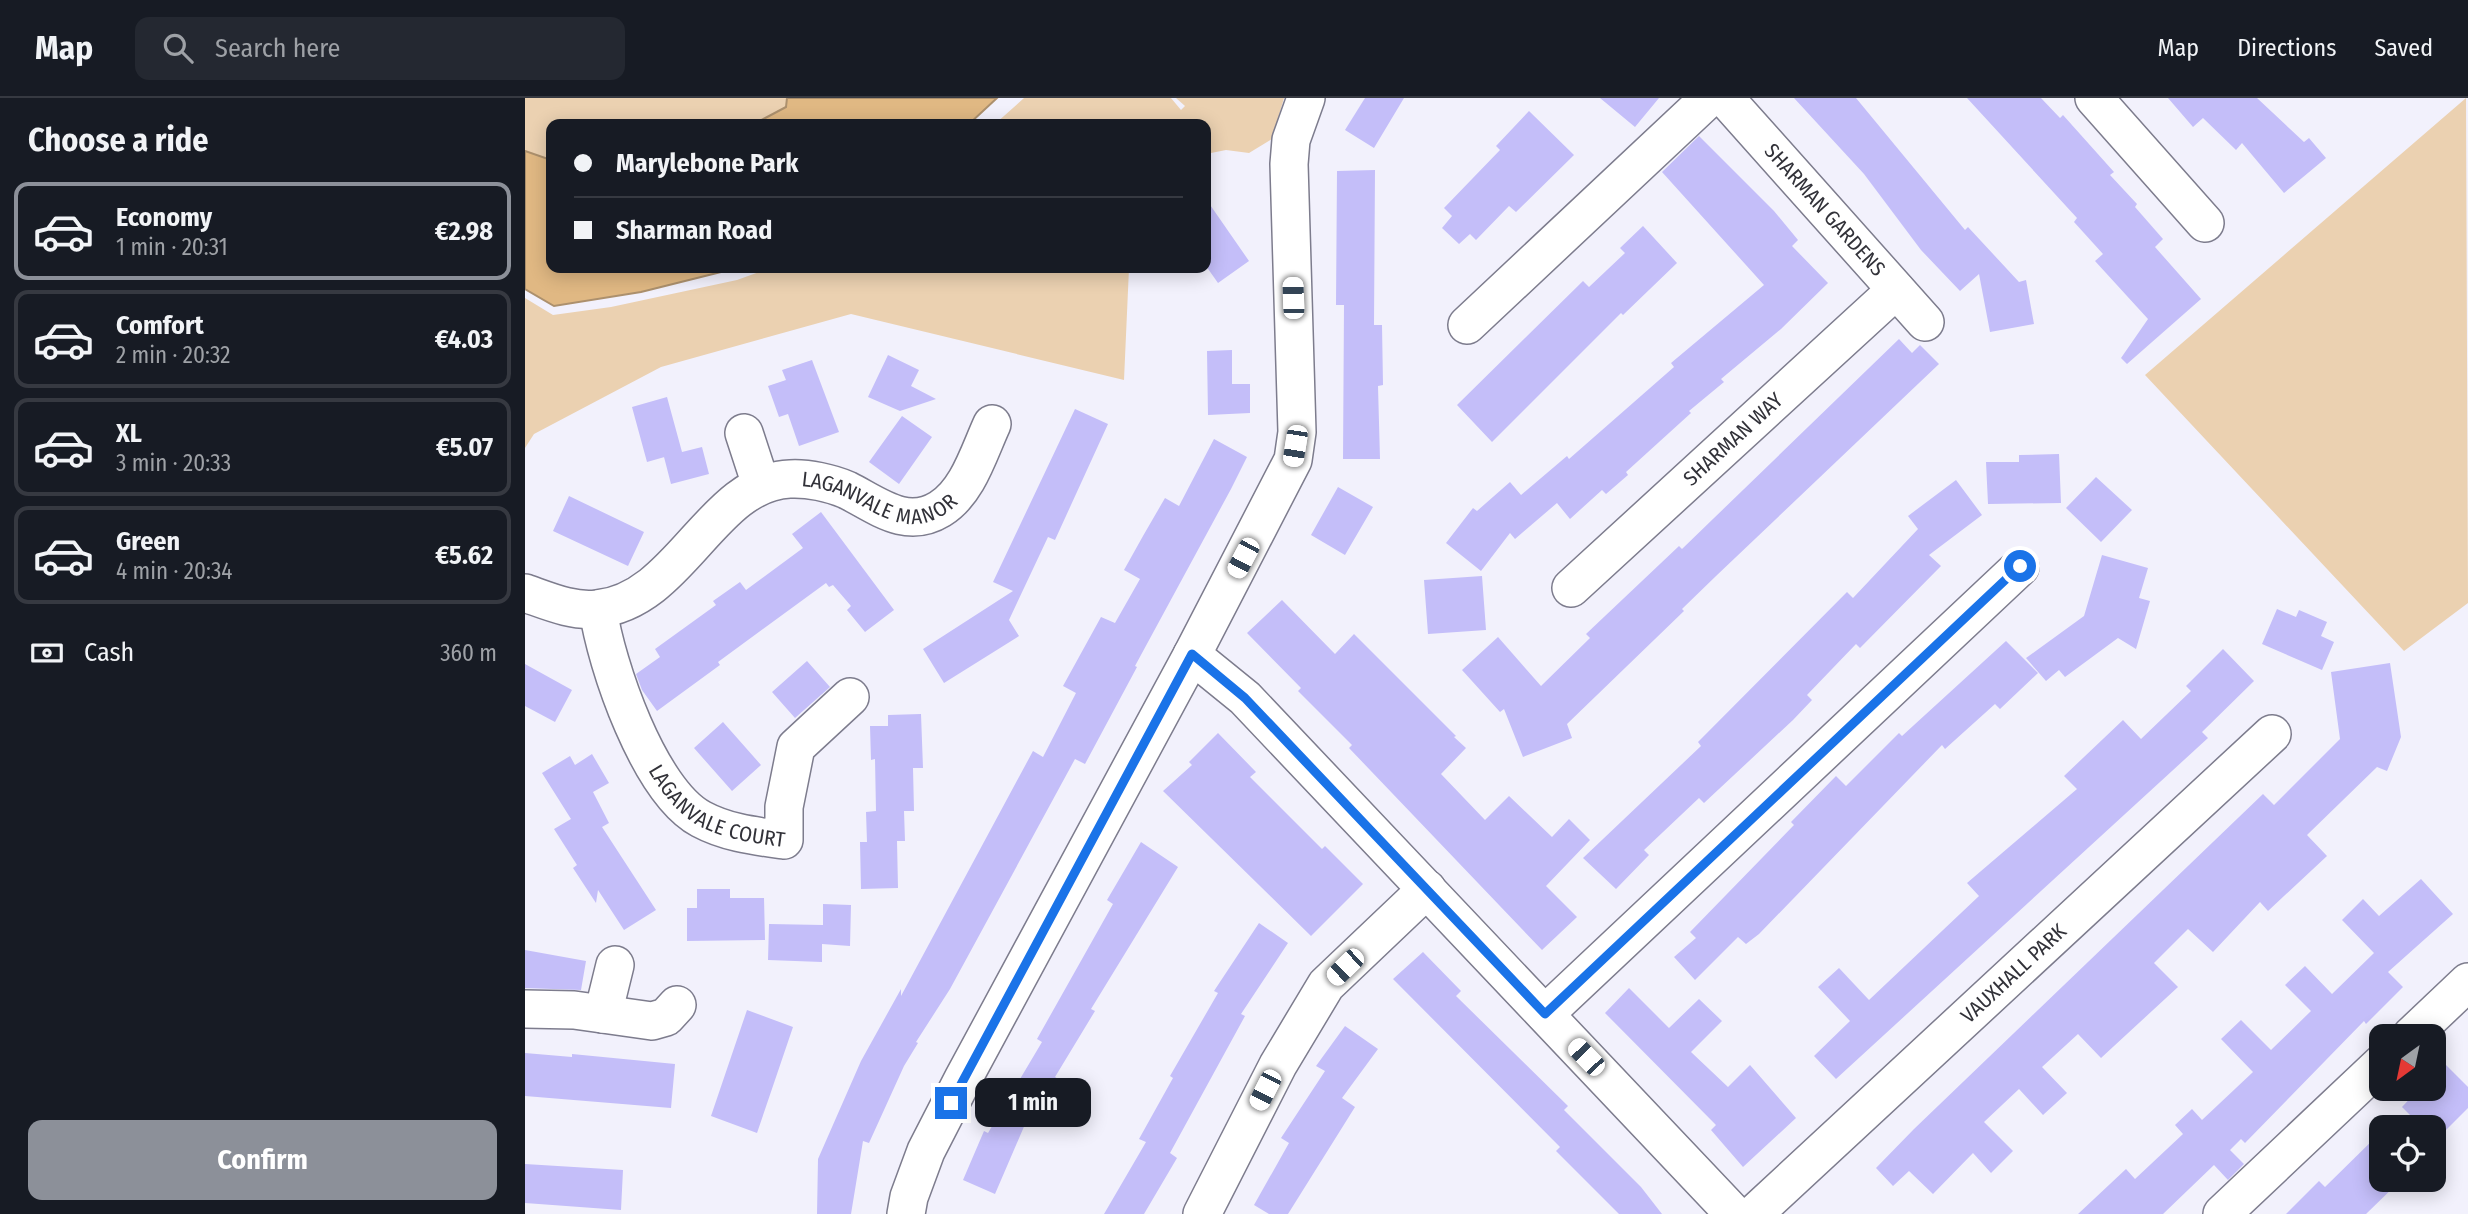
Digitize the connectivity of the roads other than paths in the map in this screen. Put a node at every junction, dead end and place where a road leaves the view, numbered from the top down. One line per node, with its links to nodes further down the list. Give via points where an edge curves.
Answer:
1 (1306, 98): 16 (street, via 1291,140 1289,164 1297,432 1293,460)
2 (1709, 98): 8 (street)
3 (1725, 98): 6 (street, SHARMAN GARDENS)
4 (2094, 98): 5 (street)
5 (2205, 223)
6 (1896, 290): 7 (street, SHARMAN GARDENS); 13 (street, SHARMAN WAY)
7 (1925, 322)
8 (1467, 325)
9 (992, 424): 11 (street, LAGANVALE MANOR, via 955,496 925,516 890,514 844,489 817,482 793,479)
10 (744, 433): 11 (street)
11 (761, 485): 15 (street, LAGANVALE MANOR, via 746,492 651,587)
12 (2020, 566): 25 (street)
13 (1571, 588)
14 (525, 593): 15 (street, LAGANVALE MANOR, via 573,608)
15 (598, 609): 17 (street, LAGANVALE COURT, via 615,683 657,768 698,818 726,830 784,839 784,807 796,747)
16 (1192, 654): 19 (street, via 1245,698); 28 (street, via 926,1151)
17 (850, 697)
18 (2272, 734): 31 (street, VAUXHALL PARK)
19 (1427, 889): 25 (street); 29 (street, via 1326,985 1278,1065)
20 (615, 965): 24 (street)
21 (2468, 982): 26 (street)
22 (677, 1005): 24 (street, via 666,1017 652,1021)
23 (525, 1009): 24 (street)
24 (603, 1014)
25 (1545, 1014): 30 (street)
26 (2424, 1024)
27 (2369, 1075): 32 (street)
28 (906, 1214)
29 (1202, 1214)
30 (1734, 1214)
31 (1754, 1214)
32 (2222, 1214)

